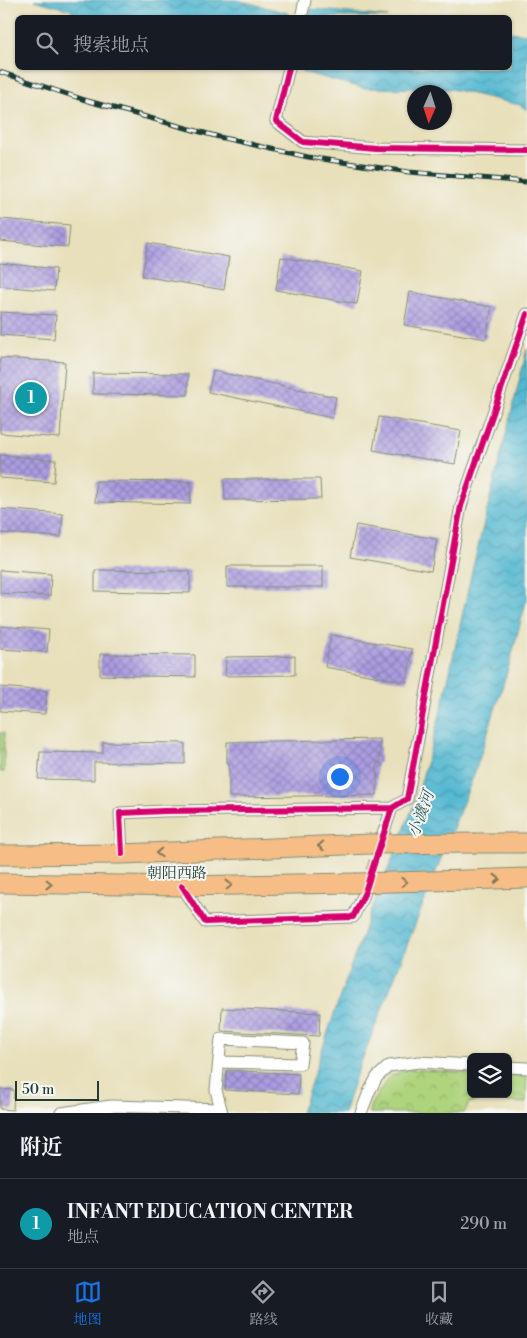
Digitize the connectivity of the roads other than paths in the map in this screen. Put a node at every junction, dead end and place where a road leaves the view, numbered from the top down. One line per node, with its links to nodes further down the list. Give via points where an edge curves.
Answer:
1 (305, 0): 2 (street)
2 (301, 15)
3 (288, 70): 4 (street, via 276,122 303,142 376,148)
4 (527, 150)
5 (527, 314): 6 (street, via 461,506 407,799)
6 (392, 808): 7 (street); 9 (street, via 120,813)
7 (376, 841): 8 (main road, 朝阳西路, bridge); 9 (main road, 朝阳西路, one-way to 9)
8 (527, 843)
9 (122, 854): 10 (main road, 朝阳西路)
10 (0, 855)
11 (527, 878): 14 (main road, 朝阳西路, one-way to 11, bridge)
12 (0, 883): 13 (main road, 朝阳西路, one-way to 13)
13 (182, 886): 14 (main road, 朝阳西路, one-way to 14); 14 (street, via 206,922 353,917)
14 (360, 887)
15 (219, 1062): 15 (street, via 221,1039 303,1043 300,1064); 19 (street, via 216,1090)
16 (467, 1065): 21 (street, via 419,1062 389,1066 377,1077)
17 (512, 1067): 18 (street)
18 (527, 1068)
19 (221, 1111): 20 (street, via 111,1106)
20 (61, 1113)
21 (361, 1113)

